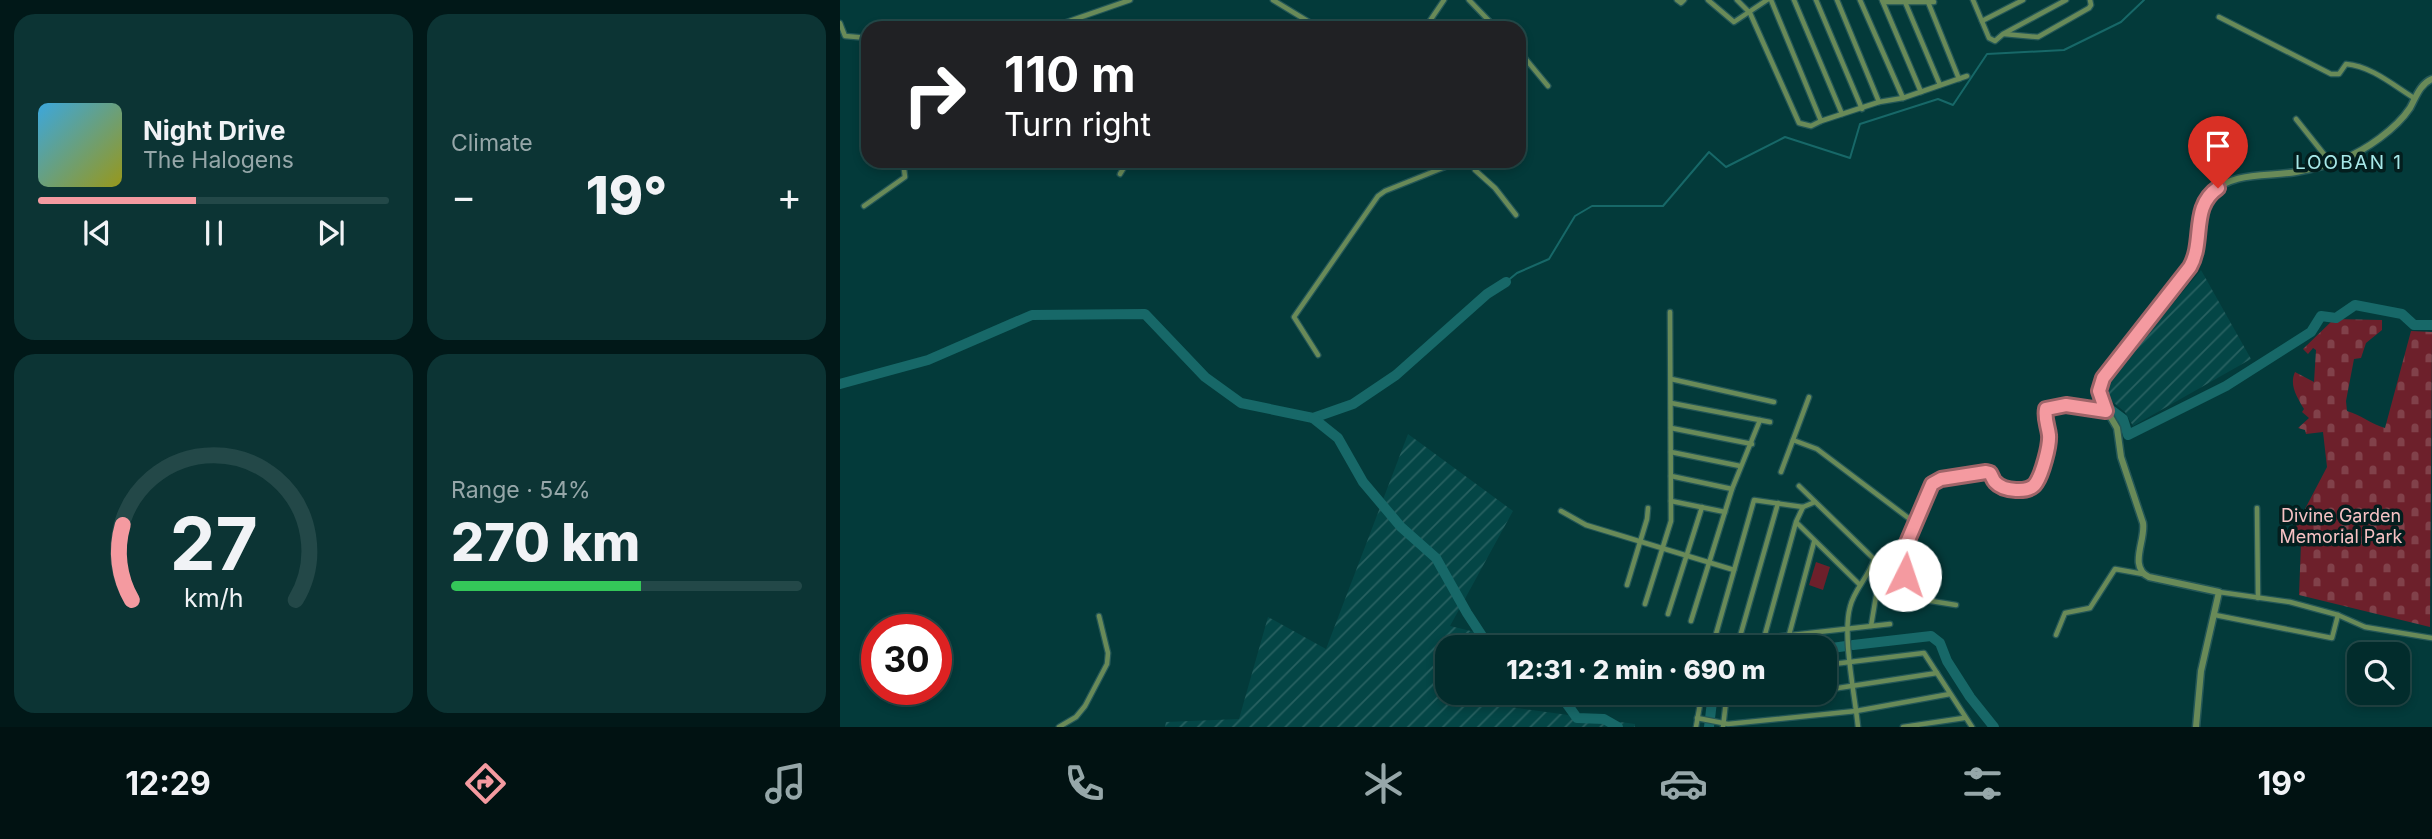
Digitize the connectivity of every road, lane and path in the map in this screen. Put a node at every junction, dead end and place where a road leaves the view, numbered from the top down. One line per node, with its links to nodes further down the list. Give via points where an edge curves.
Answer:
1 (1130, 0): 23 (street)
2 (1273, 0): 24 (street)
3 (1444, 0): 25 (street)
4 (1469, 0): 26 (street)
5 (1677, 0): 6 (street)
6 (1684, 0)
7 (1708, 0): 21 (street, via 1732,22)
8 (1737, 0): 21 (street)
9 (1769, 0): 21 (street); 44 (street)
10 (1794, 0): 42 (street)
11 (1816, 0): 41 (street)
12 (1837, 0): 40 (street)
13 (1860, 0): 38 (street)
14 (1974, 0): 27 (street)
15 (2023, 0): 27 (street)
16 (2066, 0): 29 (street)
17 (1882, 1): 18 (street); 37 (street)
18 (1905, 2): 19 (street); 35 (street)
19 (1931, 2): 33 (street)
20 (2090, 2): 29 (street, via 2089,8 2038,37)
21 (1750, 13): 44 (street, via 1799,123 1811,126)
22 (2219, 16): 39 (street, via 2332,74 2339,74 2346,64 2357,65)
23 (1070, 21)
24 (1308, 21)
25 (1430, 21)
26 (1489, 21)
27 (1982, 21): 29 (street, via 1992,41)
28 (840, 23): 30 (street, via 845,36)
29 (2003, 34)
30 (861, 37)
31 (1526, 59): 36 (street)
32 (1967, 76): 33 (street)
33 (1959, 79): 35 (street)
34 (2432, 79): 39 (street)
35 (1940, 85): 37 (street)
36 (1548, 86)
37 (1921, 92): 38 (street)
38 (1903, 98): 40 (street)
39 (2414, 98): 45 (street, via 2381,136)
40 (1879, 102): 41 (street)
41 (1863, 109): 42 (street)
42 (1842, 114): 44 (street)
43 (2296, 119): 45 (street)
44 (1821, 121)
45 (2331, 163): 59 (street, via 2295,173 2232,180 2211,193 2201,208 2194,260 2103,378 2099,391)
46 (904, 168): 51 (street, via 905,177)
47 (1124, 168): 50 (street)
48 (1442, 168): 54 (street, via 1378,196 1294,317)
49 (1475, 168): 52 (street)
50 (1120, 174)
51 (864, 206)
52 (1516, 215)
53 (1670, 312): 55 (street)
54 (1318, 355)
55 (1671, 379): 57 (street); 58 (street)
56 (1808, 397): 63 (street)
57 (1774, 402)
58 (1671, 403): 60 (street); 62 (street)
59 (2106, 411): 81 (street, via 2066,405 2046,409 2049,446 2036,484 2023,490 2001,486 1990,473 1941,479 1932,484); 88 (street, via 2117,428 2121,457 2143,523 2138,562)
60 (1760, 420): 61 (street); 64 (street)
61 (1770, 422)
62 (1671, 428): 64 (street); 65 (street)
63 (1793, 440): 67 (street); 81 (street, via 1817,449)
64 (1752, 444): 66 (street)
65 (1671, 452): 66 (street); 68 (street)
66 (1740, 466): 70 (street)
67 (1781, 472)
68 (1671, 476): 70 (street); 71 (street)
69 (1799, 486): 72 (street)
70 (1732, 489): 79 (street)
71 (1671, 501): 74 (street); 84 (street)
72 (1815, 502): 75 (street); 90 (street, via 1874,559)
73 (1778, 503): 75 (street); 87 (street, via 1754,500); 105 (street)
74 (1702, 507): 79 (street); 85 (street)
75 (1802, 507): 80 (street)
76 (1648, 508): 82 (street)
77 (2257, 508): 93 (street)
78 (1561, 511): 82 (street, via 1586,525)
79 (1725, 512): 86 (street)
80 (1796, 522): 83 (street); 106 (street)
81 (1915, 523): 92 (street, via 1900,559 1905,575)
82 (1640, 542): 84 (street); 89 (street)
83 (1814, 542): 90 (street); 107 (street)
84 (1663, 549): 85 (street); 94 (street)
85 (1686, 556): 86 (street); 96 (street)
86 (1709, 563): 87 (street); 100 (street)
87 (1734, 570): 104 (street)
88 (2143, 574): 91 (street); 108 (street, via 2115,569 2090,608 2065,612)
89 (1627, 585)
90 (1860, 585): 103 (street, via 1849,609)
91 (2219, 592): 93 (street); 97 (street)
92 (1903, 596): 95 (street); 102 (street, via 1878,593)
93 (2258, 598): 98 (street)
94 (1645, 604)
95 (1956, 605)
96 (1668, 614)
97 (2215, 615): 98 (street, via 2332,638); 127 (street, via 2201,671)
98 (2338, 615): 109 (street, via 2365,627)
99 (1099, 616): 122 (street, via 1107,664 1085,706)
100 (1691, 621)
101 (1890, 624): 102 (street)
102 (1871, 626): 103 (street)
103 (1849, 628): 107 (street); 110 (street)
104 (1715, 635)
105 (1740, 635)
106 (1765, 635)
107 (1789, 635)
108 (2056, 635)
109 (2432, 638)
110 (1850, 661): 111 (street); 112 (street, via 1924,653); 113 (street)
111 (1837, 663)
112 (1937, 673): 113 (street); 115 (street)
113 (1854, 686): 114 (street); 118 (street)
114 (1837, 688)
115 (1950, 694): 118 (street); 120 (street)
116 (1700, 705): 119 (street)
117 (1725, 705): 121 (street)
118 (1856, 710): 121 (street); 124 (street)
119 (1697, 718): 121 (street); 123 (street)
120 (1965, 718): 125 (street); 126 (street)
121 (1723, 725)
122 (1059, 727)
123 (1696, 727)
124 (1858, 727)
125 (1903, 727)
126 (1972, 727)
127 (2196, 727)

